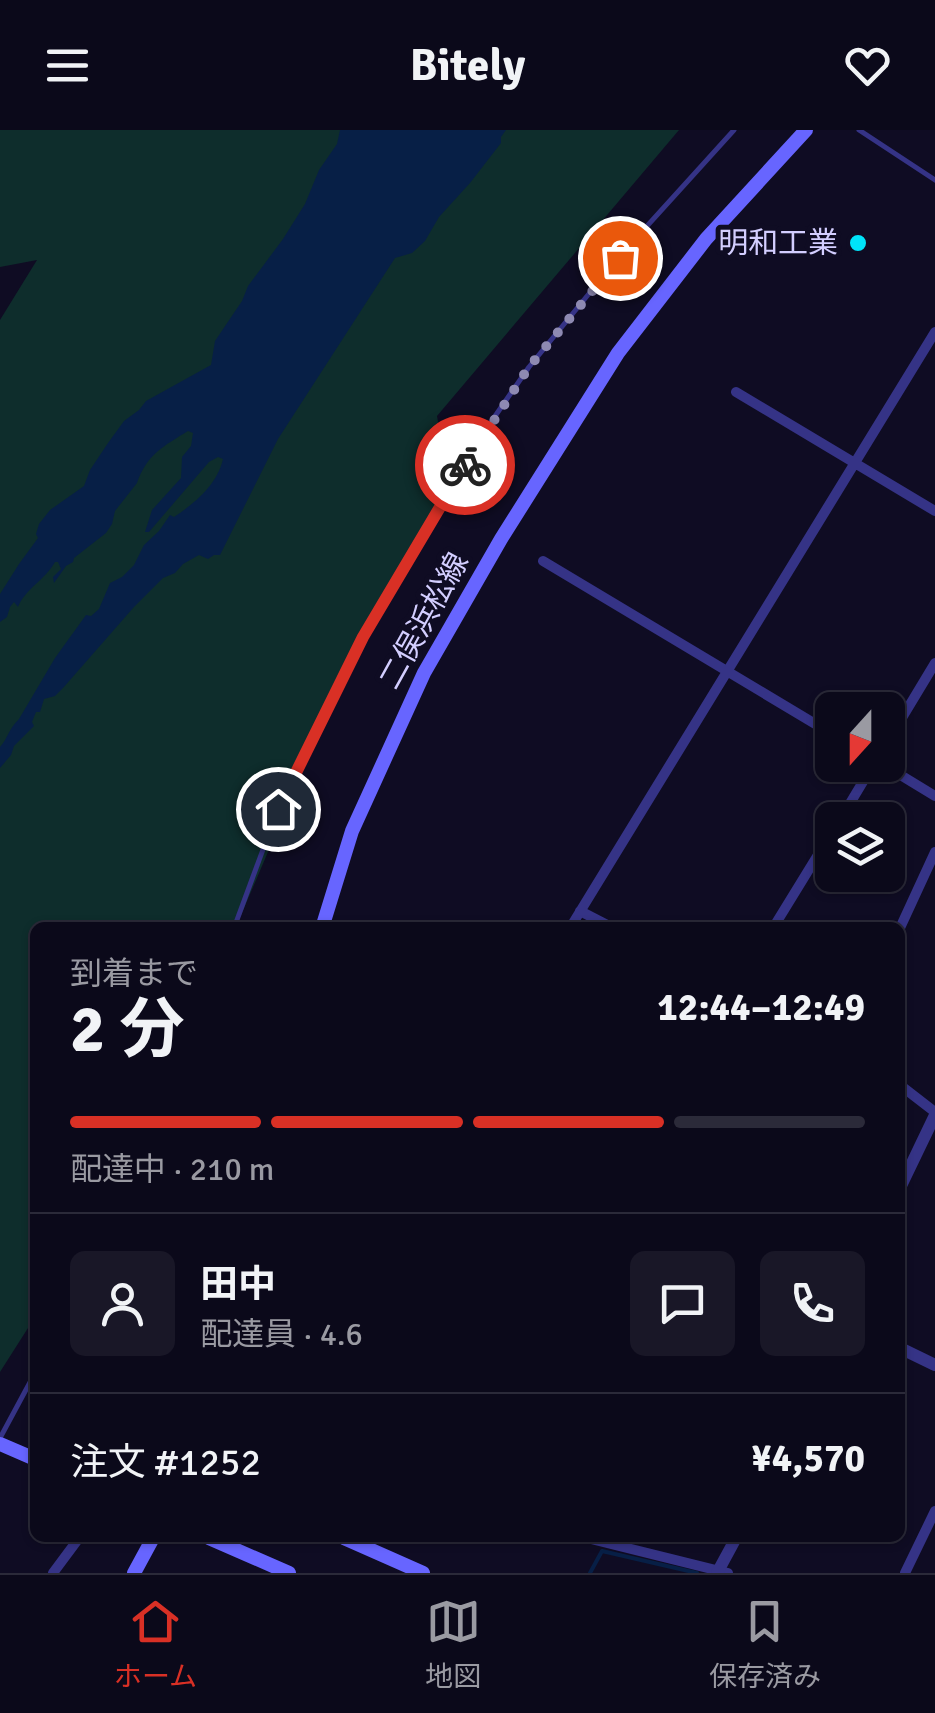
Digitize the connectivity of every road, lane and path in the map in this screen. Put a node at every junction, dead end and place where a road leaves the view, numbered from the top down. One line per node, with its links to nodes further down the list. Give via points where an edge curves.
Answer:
1 (734, 130): 19 (lane, via 529,367 491,422 363,637 278,809)
2 (806, 130): 20 (main road, 二俣浜松線, via 706,239 618,353 501,539 424,672 352,831)
3 (859, 130): 4 (lane)
4 (935, 180)
5 (935, 332): 7 (street)
6 (736, 392): 7 (street)
7 (854, 462): 8 (street); 11 (street)
8 (935, 511)
9 (543, 561): 11 (street)
10 (935, 662): 12 (street)
11 (728, 671): 13 (street); 18 (street)
12 (905, 712)
13 (815, 724)
14 (905, 778): 15 (street)
15 (935, 796)
16 (935, 852): 24 (street)
17 (815, 860): 23 (street)
18 (580, 911): 21 (street); 22 (street)
19 (236, 922)
20 (324, 922)
21 (574, 922)
22 (602, 922)
23 (777, 922)
24 (903, 922)
25 (905, 1089): 26 (street)
26 (935, 1114): 27 (street)
27 (905, 1177)
28 (905, 1350): 29 (street)
29 (935, 1365)
30 (30, 1382): 31 (lane)
31 (0, 1441): 32 (main road)
32 (30, 1457)
33 (935, 1511): 46 (street)
34 (75, 1542): 42 (street)
35 (151, 1542): 40 (main road)
36 (218, 1542): 44 (main road)
37 (357, 1542): 45 (main road)
38 (630, 1542): 41 (street)
39 (734, 1542): 41 (street)
40 (136, 1570): 43 (main road)
41 (721, 1572)
42 (53, 1573)
43 (154, 1573)
44 (288, 1573)
45 (423, 1573)
46 (906, 1573)

